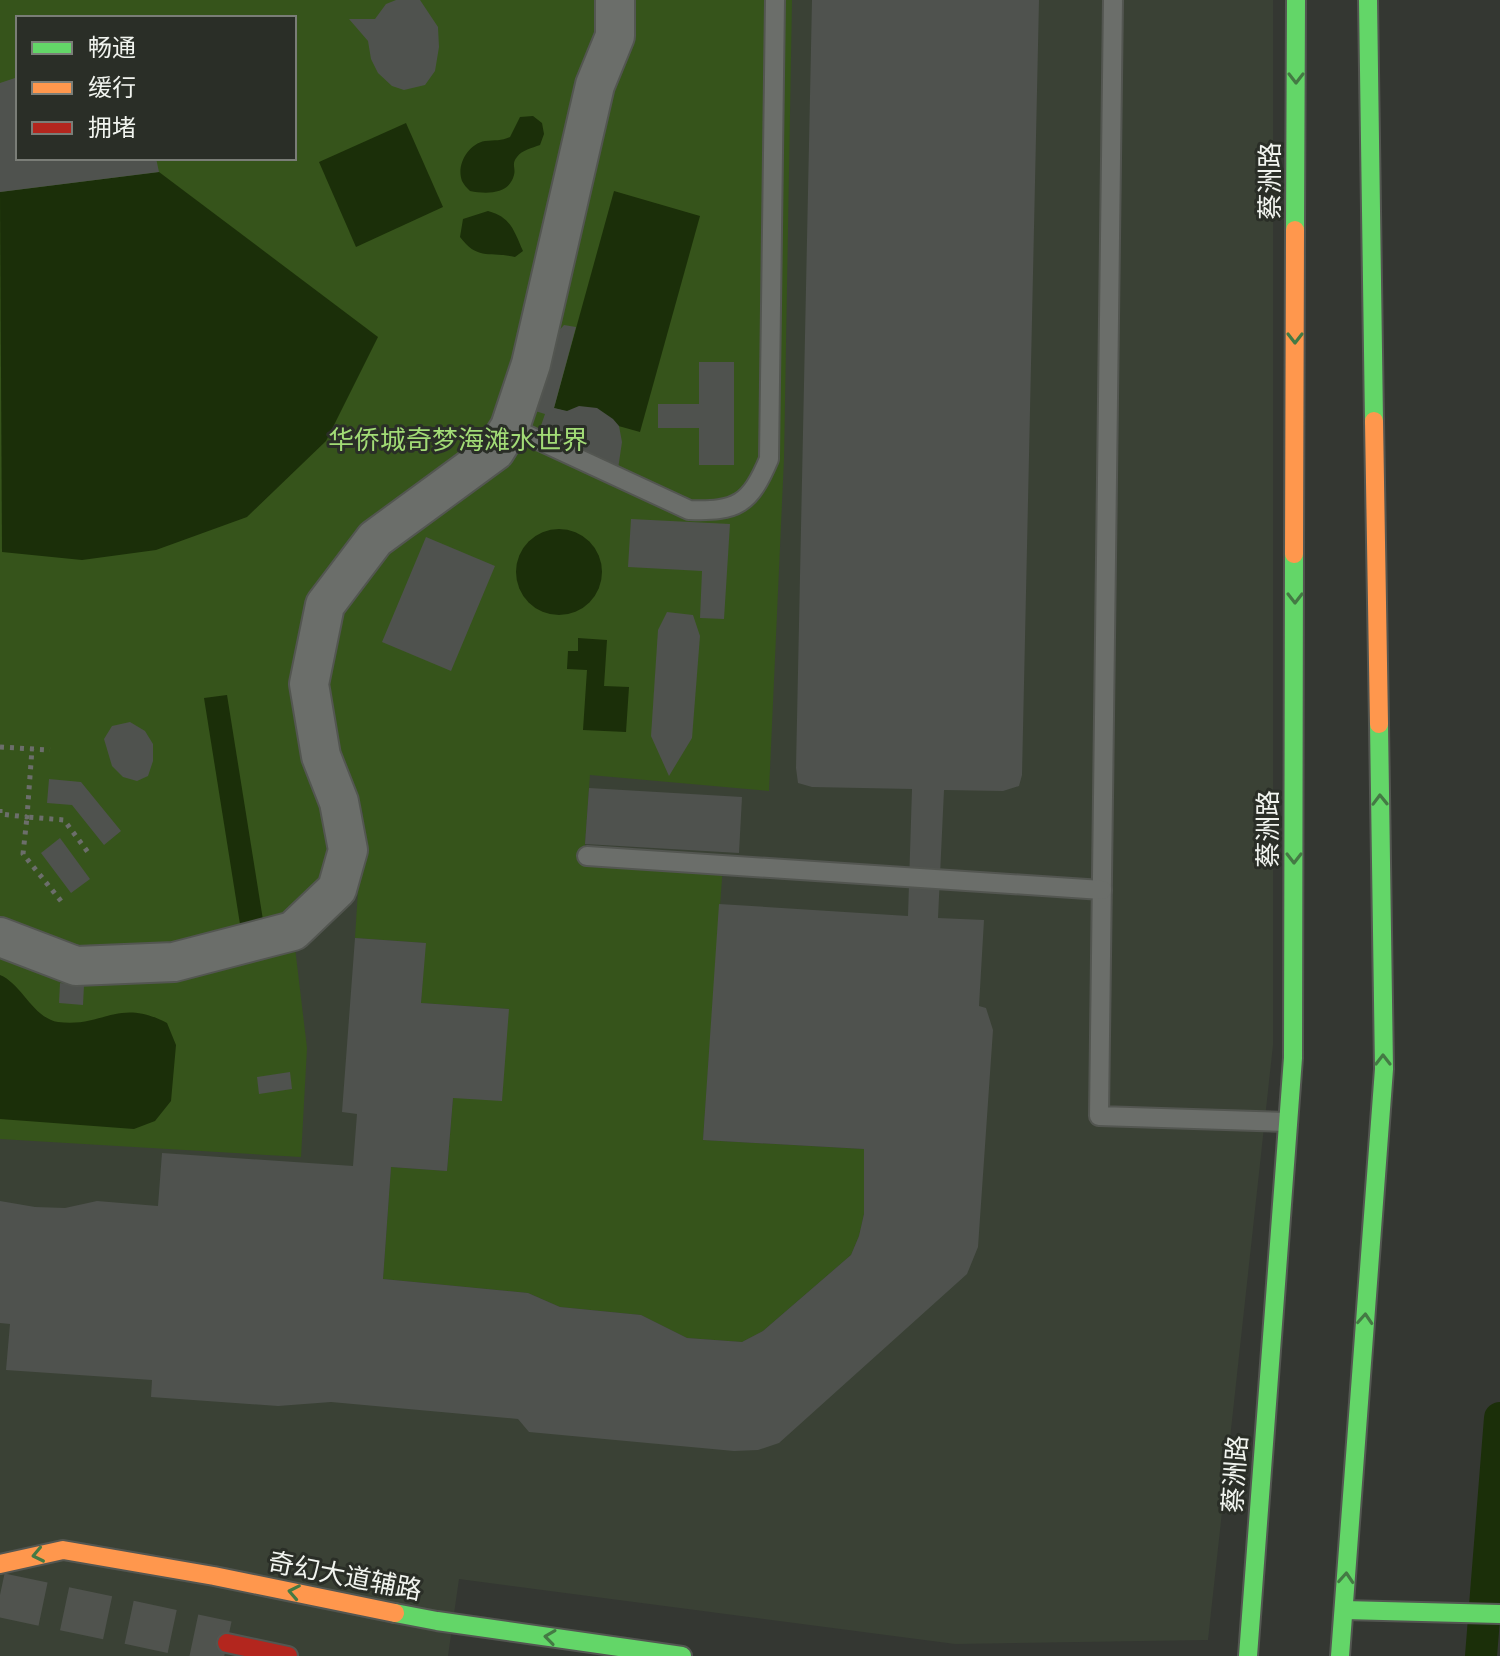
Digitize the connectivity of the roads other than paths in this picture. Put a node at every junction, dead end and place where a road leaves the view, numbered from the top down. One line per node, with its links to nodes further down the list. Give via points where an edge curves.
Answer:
1 (615, 0): 6 (street, via 615,36 595,85 531,364)
2 (775, 0): 6 (lane, via 769,459 757,488 718,511 689,510)
3 (1113, 0): 8 (lane)
4 (1296, 0): 10 (main road, 蔡洲路, one-way to 10, via 1293,1058)
5 (1368, 0): 12 (main road, one-way to 5, via 1384,1069)
6 (510, 427): 9 (street, via 495,451 375,539 325,605 309,684 321,756 339,802 348,850 337,889 293,931 174,962 76,966)
7 (587, 856): 8 (lane)
8 (1102, 890): 10 (lane, via 1099,1116)
9 (0, 937)
10 (1288, 1122): 17 (main road, 蔡洲路)
11 (0, 1564): 16 (main road, 奇幻大道辅路, one-way to 11, via 437,1621 63,1550)
12 (1344, 1610): 13 (main road); 18 (main road)
13 (1500, 1614)
14 (227, 1643): 15 (main road)
15 (288, 1656)
16 (682, 1656)
17 (1248, 1656)
18 (1340, 1656)

